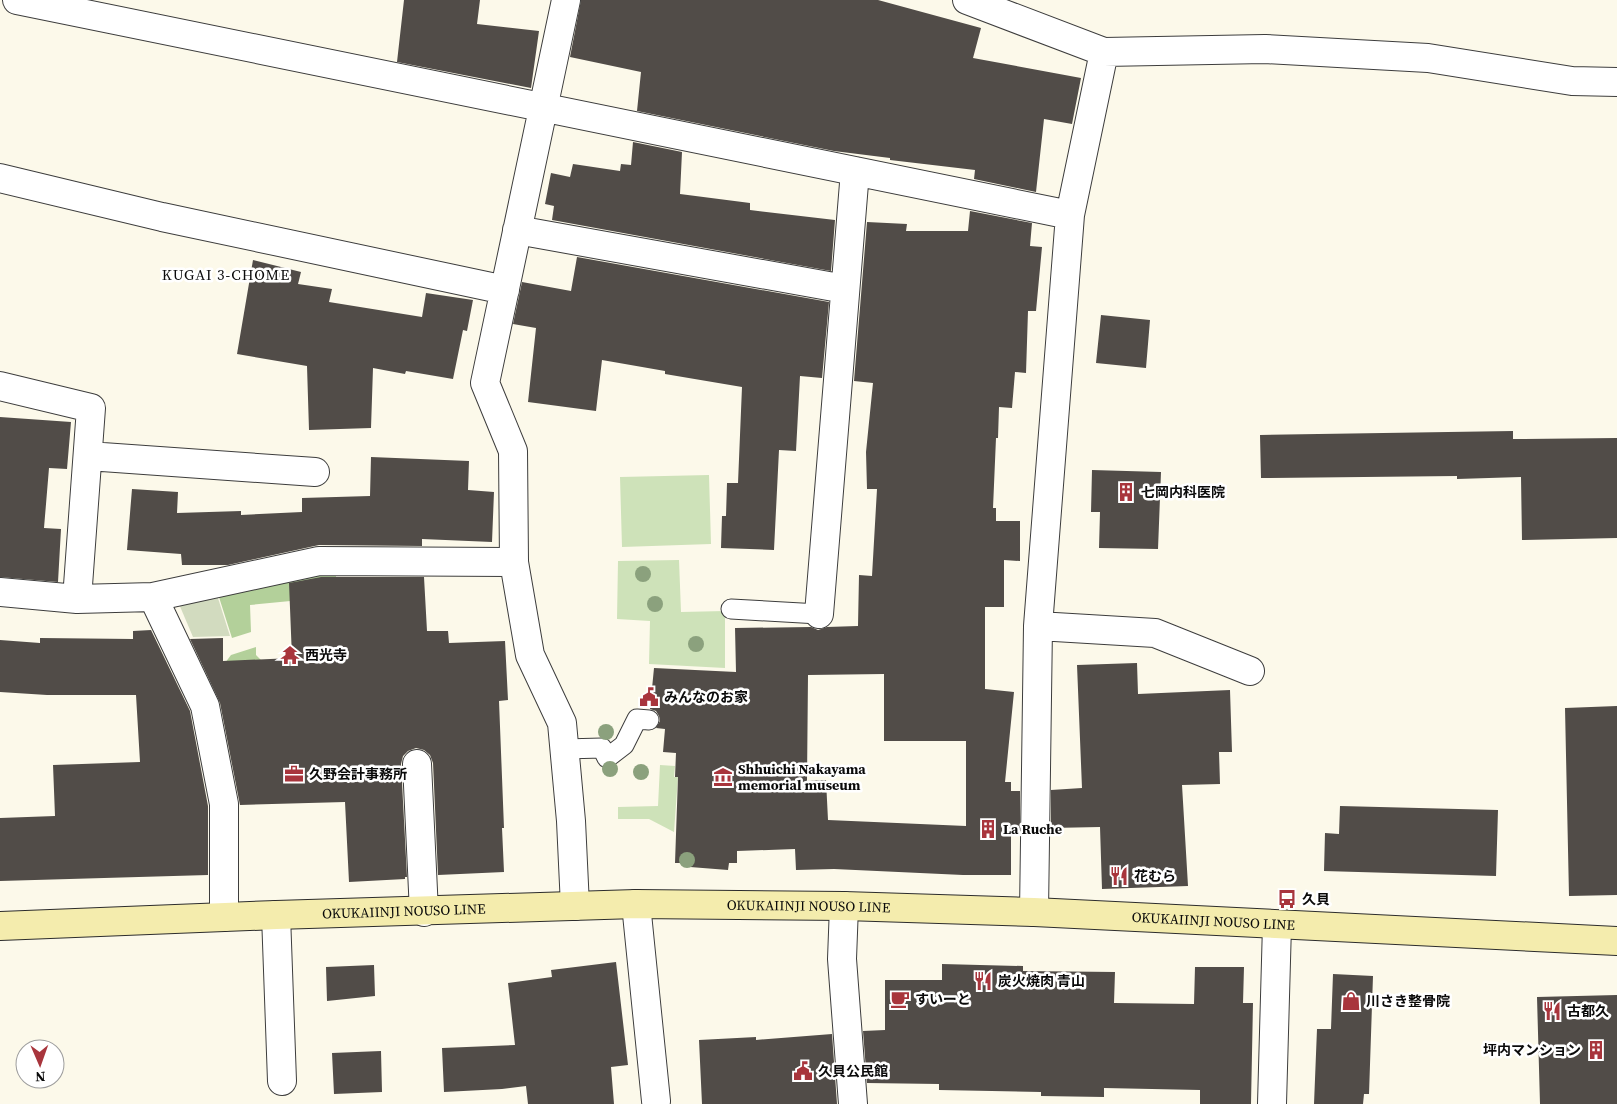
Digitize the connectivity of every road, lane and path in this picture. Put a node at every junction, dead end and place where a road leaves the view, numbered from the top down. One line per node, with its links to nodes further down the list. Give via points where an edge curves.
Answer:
1 (17, 0): 6 (street)
2 (566, 0): 6 (street)
3 (967, 0): 4 (street)
4 (1104, 52): 5 (street, via 1265,49 1428,58 1572,81); 9 (street)
5 (1617, 82)
6 (544, 107): 7 (street); 10 (street)
7 (855, 171): 9 (street); 11 (street)
8 (0, 178): 12 (street, via 162,217)
9 (1070, 215): 22 (street)
10 (517, 230): 11 (street); 12 (street)
11 (845, 289): 21 (street)
12 (505, 290): 16 (street, via 485,384 513,451)
13 (0, 386): 14 (street, via 91,408)
14 (88, 456): 15 (street); 19 (street)
15 (315, 472)
16 (514, 562): 18 (street, via 319,561); 25 (street, via 530,655 562,723)
17 (0, 592): 19 (street)
18 (153, 597): 19 (street); 33 (street, via 185,651 206,706 224,804)
19 (77, 599)
20 (731, 609): 21 (lane)
21 (819, 614)
22 (1038, 626): 23 (street, via 1155,633); 31 (street)
23 (1250, 671)
24 (649, 720): 25 (lane, via 636,719 624,745 608,758 602,748)
25 (564, 749): 28 (street)
26 (417, 764): 30 (street)
27 (636, 904): 28 (main road, OKUKAIINJI NOUSO LINE); 29 (main road, OKUKAIINJI NOUSO LINE); 38 (street)
28 (575, 906): 30 (main road, OKUKAIINJI NOUSO LINE)
29 (844, 906): 31 (main road, OKUKAIINJI NOUSO LINE); 39 (street, via 842,959)
30 (424, 912): 32 (main road, OKUKAIINJI NOUSO LINE)
31 (1034, 912): 34 (main road, OKUKAIINJI NOUSO LINE)
32 (276, 915): 33 (main road, OKUKAIINJI NOUSO LINE); 37 (street)
33 (224, 917): 35 (main road, OKUKAIINJI NOUSO LINE)
34 (1277, 925): 36 (main road, OKUKAIINJI NOUSO LINE); 40 (street)
35 (0, 926)
36 (1617, 941)
37 (282, 1081)
38 (656, 1101)
39 (853, 1104)
40 (1272, 1104)

